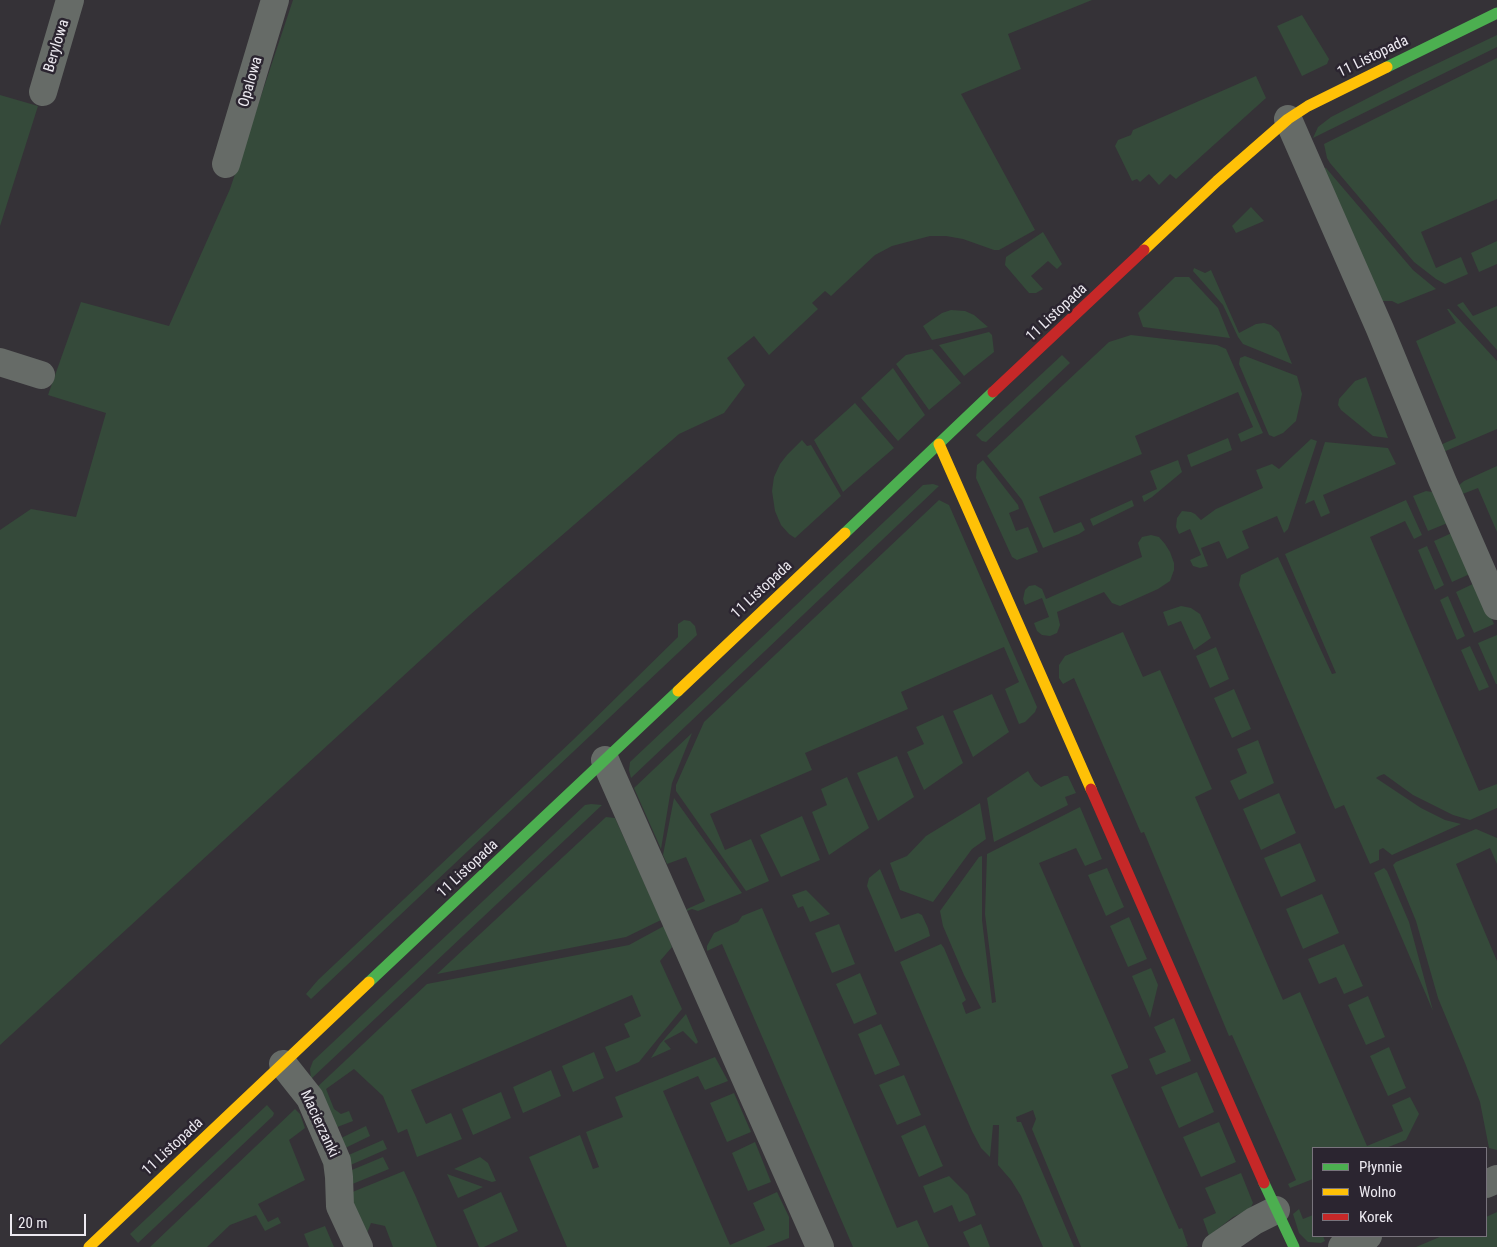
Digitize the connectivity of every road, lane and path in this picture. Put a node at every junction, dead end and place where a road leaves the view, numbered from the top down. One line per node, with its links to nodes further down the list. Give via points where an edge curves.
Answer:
1 (70, 0): 4 (street, Berylowa)
2 (275, 0): 6 (street, Opalowa)
3 (1497, 13): 5 (street, 11 Listopada, via 1346,86)
4 (43, 92)
5 (1288, 119): 9 (street, 11 Listopada); 10 (street)
6 (226, 164)
7 (0, 362): 8 (street)
8 (41, 375)
9 (940, 444): 11 (street, 11 Listopada); 13 (street)
10 (1497, 606)
11 (605, 760): 12 (street, 11 Listopada); 17 (street)
12 (283, 1064): 15 (street, 11 Listopada); 16 (street, Macierzanki, via 310,1098 336,1161 340,1206)
13 (1276, 1210): 18 (street, via 1254,1220); 19 (street)
14 (1366, 1237): 20 (street)
15 (89, 1247)
16 (359, 1247)
17 (820, 1247)
18 (1216, 1247)
19 (1294, 1247)
20 (1342, 1247)

